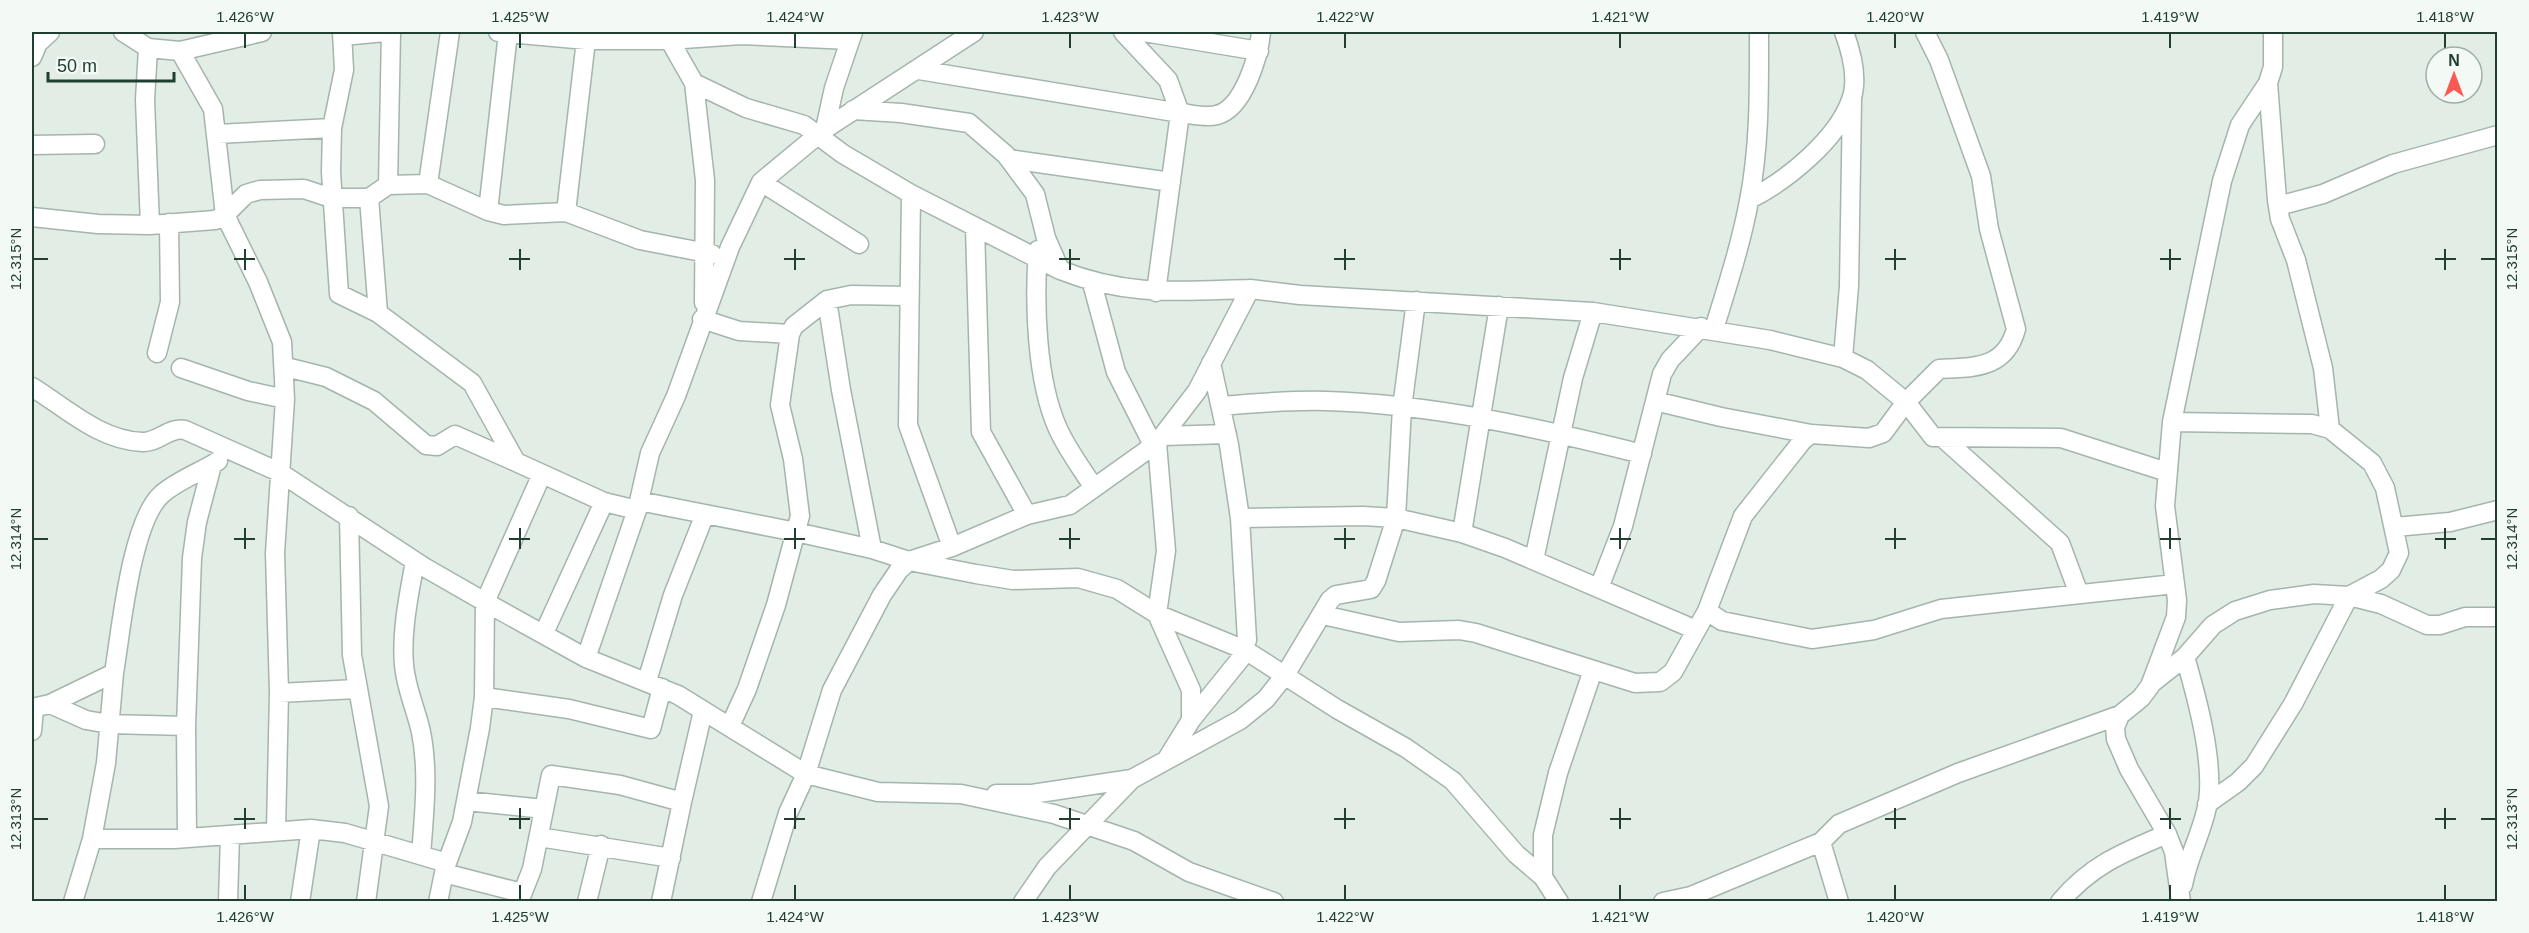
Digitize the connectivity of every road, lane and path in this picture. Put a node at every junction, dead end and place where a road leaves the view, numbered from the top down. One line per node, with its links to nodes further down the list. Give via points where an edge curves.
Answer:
1 (123, 32): 20 (street)
2 (262, 32): 21 (street)
3 (385, 32): 15 (street)
4 (391, 32): 39 (street)
5 (450, 32): 38 (street)
6 (503, 32): 16 (street); 45 (street)
7 (974, 32): 23 (street)
8 (1123, 32): 28 (street, via 1168,80)
9 (1144, 32): 22 (street)
10 (1261, 32): 22 (street)
11 (1759, 32): 43 (street, via 1759,118)
12 (1844, 32): 26 (street, via 1853,67)
13 (1925, 32): 78 (street, via 1982,176 1989,229 2016,329 2012,344 1998,357 1982,367 1939,369)
14 (2273, 32): 25 (street)
15 (343, 34): 29 (street, via 344,70)
16 (566, 35): 19 (street)
17 (667, 36): 18 (street); 19 (street); 24 (street)
18 (852, 36): 30 (street)
19 (586, 40): 46 (street)
20 (148, 48): 21 (street); 51 (street, via 145,100)
21 (180, 51): 31 (street, via 213,109)
22 (1259, 51): 28 (street, via 1240,95 1221,113)
23 (918, 70): 27 (street); 28 (street)
24 (694, 83): 30 (street, via 746,108); 54 (street, via 705,180)
25 (2268, 83): 44 (street); 82 (street, via 2240,125 2225,170)
26 (1852, 99): 43 (street, via 1819,147 1796,170); 71 (street, via 1849,286)
27 (853, 110): 30 (street); 35 (street, via 902,112 969,123)
28 (1180, 113): 37 (street)
29 (332, 128): 31 (street); 41 (street)
30 (822, 132): 36 (street); 40 (street, via 843,154)
31 (217, 134): 47 (street)
32 (2498, 135): 44 (street, via 2393,164 2323,194)
33 (95, 144): 34 (street)
34 (32, 145)
35 (1009, 159): 37 (street); 49 (street, via 1035,194)
36 (761, 182): 53 (street); 55 (street)
37 (1170, 182): 60 (street)
38 (428, 184): 39 (street); 45 (street)
39 (388, 185): 42 (street)
40 (911, 194): 52 (street); 61 (street)
41 (332, 198): 42 (street); 47 (street, via 304,189 260,190 246,194); 66 (street, via 339,294)
42 (369, 198): 66 (street)
43 (1750, 199): 68 (street, via 1738,248)
44 (2278, 206): 83 (street, via 2324,368)
45 (488, 211): 46 (street, via 516,215)
46 (566, 212): 54 (street, via 640,240)
47 (225, 215): 50 (street, via 215,220); 73 (street, via 282,342)
48 (32, 217): 51 (street)
49 (1041, 219): 56 (street); 57 (street)
50 (169, 223): 51 (street); 70 (street, via 170,303)
51 (150, 225)
52 (975, 228): 56 (street); 101 (street, via 981,432)
53 (859, 244)
54 (703, 251): 55 (street); 67 (street)
55 (725, 258): 67 (street)
56 (1038, 259): 57 (street); 96 (street, via 1038,323 1049,404 1058,430)
57 (1060, 270): 58 (street)
58 (1092, 283): 60 (street); 88 (street, via 1116,372)
59 (1250, 289): 60 (street); 63 (street); 72 (street)
60 (1156, 292)
61 (908, 296): 62 (street, via 851,295); 108 (street, via 908,425)
62 (827, 300): 69 (street, via 794,326); 109 (street)
63 (1416, 301): 64 (street); 80 (street)
64 (1499, 306): 65 (street); 81 (street)
65 (1593, 312): 68 (street); 85 (street)
66 (378, 313): 91 (street, via 472,383)
67 (703, 316): 69 (street, via 739,331); 98 (street, via 676,396 650,453)
68 (1707, 328): 71 (street); 77 (street, via 1670,360)
69 (790, 334): 106 (street, via 780,405 793,459 800,516)
70 (157, 353)
71 (1843, 358): 78 (street, via 1866,370)
72 (1212, 363): 79 (street); 88 (street, via 1197,391)
73 (285, 367): 76 (street); 91 (street, via 326,377 374,401 426,445 437,446 455,435)
74 (181, 368): 76 (street)
75 (32, 387): 89 (street, via 95,429 118,438 151,441 180,428)
76 (285, 399): 93 (street)
77 (1655, 401): 86 (street); 90 (street)
78 (1906, 402): 86 (street, via 1883,433 1869,438); 87 (street, via 1933,437)
79 (1221, 406): 80 (street, via 1324,401); 84 (street)
80 (1402, 408): 81 (street); 104 (street)
81 (1482, 419): 85 (street); 107 (street)
82 (2172, 422): 83 (street, via 2312,424); 94 (street)
83 (2330, 429): 105 (street, via 2372,463 2385,488)
84 (1227, 434): 88 (street); 103 (street)
85 (1560, 434): 90 (street); 110 (street)
86 (1812, 434): 118 (street, via 1781,465 1743,516)
87 (1943, 438): 94 (street, via 2061,438); 115 (street, via 2060,543)
88 (1158, 441): 96 (street); 119 (street, via 1166,552)
89 (235, 452): 92 (street); 93 (street)
90 (1642, 454): 114 (street, via 1623,526)
91 (516, 462): 95 (street)
92 (212, 465): 128 (street, via 163,494 144,524); 140 (street, via 192,558)
93 (279, 472): 102 (street); 133 (street, via 274,554)
94 (2167, 472): 113 (street, via 2165,506)
95 (542, 474): 97 (street); 117 (street)
96 (1094, 488): 101 (street, via 1070,505)
97 (604, 502): 98 (street); 123 (street)
98 (638, 506): 100 (street); 126 (street)
99 (2498, 510): 105 (street, via 2450,522)
100 (705, 514): 106 (street); 130 (street, via 673,595)
101 (1027, 515): 108 (street)
102 (349, 516): 111 (street); 132 (street, via 349,616)
103 (1240, 518): 104 (street); 124 (street)
104 (1396, 518): 107 (street); 120 (street, via 1371,589 1336,595)
105 (2395, 527): 116 (street, via 2398,553 2391,570)
106 (796, 532): 109 (street); 141 (street, via 772,616)
107 (1462, 533): 110 (street)
108 (952, 547): 112 (street)
109 (872, 549): 112 (street)
110 (1534, 560): 114 (street)
111 (415, 561): 117 (street); 162 (street, via 404,663 423,751)
112 (909, 561): 119 (street, via 1013,580 1096,581); 144 (street, via 882,595 832,690)
113 (2175, 584): 115 (street); 131 (street, via 2176,617)
114 (1599, 588): 122 (street)
115 (2079, 594): 118 (street, via 1941,609 1874,630 1812,639 1722,621)
116 (2349, 596): 121 (street, via 2381,604 2427,625 2465,617); 125 (street, via 2314,594 2270,600 2235,611 2213,625); 149 (street, via 2293,704 2254,765)
117 (485, 602): 123 (street); 134 (street)
118 (1707, 611): 122 (street)
119 (1157, 614): 124 (street); 138 (street, via 1191,690)
120 (1323, 615): 127 (street, via 1399,632 1476,633); 129 (street)
121 (2498, 616)
122 (1696, 630): 127 (street, via 1673,672 1660,682 1635,683)
123 (544, 633): 126 (street)
124 (1245, 650): 129 (street); 138 (street)
125 (2185, 657): 131 (street); 149 (street, via 2206,748)
126 (586, 658): 130 (street)
127 (1593, 670): 165 (street, via 1547,815)
128 (114, 673): 135 (street); 139 (street)
129 (1285, 675): 143 (street, via 1266,699 1240,720); 165 (street, via 1453,781 1516,855)
130 (654, 685): 134 (street, via 651,729 569,709); 136 (street)
131 (2150, 686): 137 (street)
132 (356, 689): 133 (street); 159 (street, via 379,806)
133 (279, 693): 153 (street)
134 (484, 697): 147 (street)
135 (39, 707): 139 (street); 142 (street)
136 (703, 711): 141 (street); 148 (street)
137 (2120, 715): 154 (street, via 2116,739 2129,770); 160 (street, via 2044,740 1897,798 1839,824)
138 (1191, 720): 143 (street)
139 (109, 724): 140 (street); 158 (street)
140 (186, 726): 157 (street)
141 (730, 726): 144 (street)
142 (32, 730)
143 (1167, 759): 145 (street)
144 (806, 774): 146 (street, via 878,792); 175 (street, via 788,813)
145 (1132, 779): 146 (street, via 1032,794); 151 (street)
146 (962, 794): 151 (street)
147 (466, 801): 150 (street); 164 (street)
148 (682, 802): 150 (street, via 620,785 555,774 549,778); 163 (street)
149 (2207, 804): 167 (street, via 2187,863)
150 (544, 809): 156 (street)
151 (1088, 825): 176 (street, via 1047,867); 177 (street, via 1134,841 1189,872)
152 (311, 829): 153 (street); 159 (street); 170 (street)
153 (276, 830): 155 (street)
154 (2167, 834): 167 (street, via 2174,852); 181 (street, via 2114,856 2085,874)
155 (230, 836): 157 (street); 169 (street)
156 (539, 837): 161 (street); 166 (street)
157 (187, 838): 158 (street)
158 (92, 839): 168 (street)
159 (375, 842): 162 (street); 171 (street)
160 (1821, 842): 179 (street, via 1700,893); 180 (street)
161 (600, 845): 163 (street); 173 (street)
162 (421, 855): 164 (street)
163 (672, 858): 174 (street)
164 (446, 868): 166 (street); 172 (street)
165 (1543, 877): 178 (street)
166 (520, 897)
167 (2180, 900)
168 (73, 902)
169 (228, 902)
170 (300, 902)
171 (366, 902)
172 (438, 902)
173 (587, 902)
174 (661, 902)
175 (760, 902)
176 (1023, 902)
177 (1275, 902)
178 (1559, 902)
179 (1663, 902)
180 (1839, 902)
181 (2060, 902)

